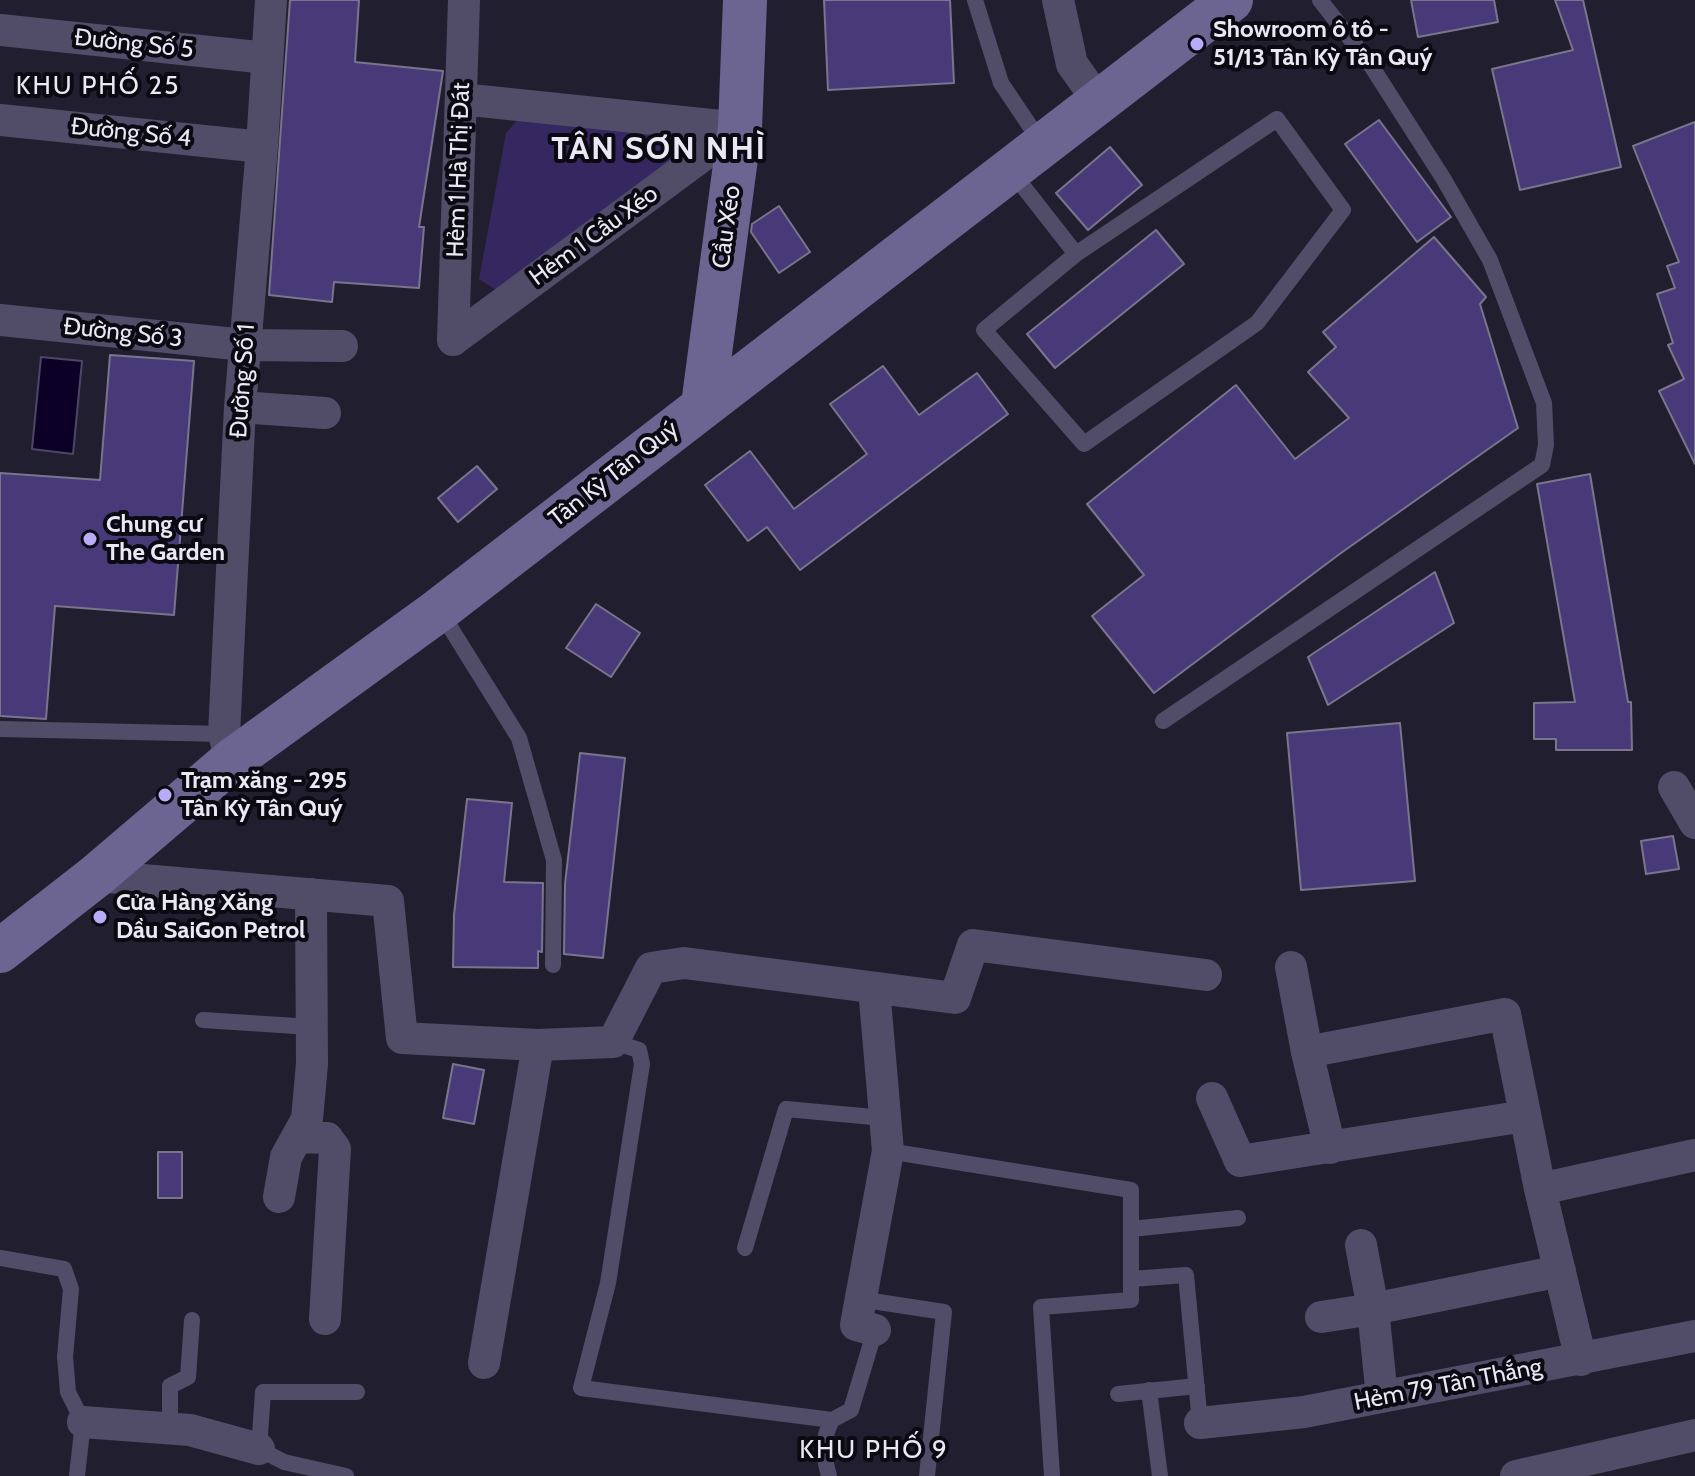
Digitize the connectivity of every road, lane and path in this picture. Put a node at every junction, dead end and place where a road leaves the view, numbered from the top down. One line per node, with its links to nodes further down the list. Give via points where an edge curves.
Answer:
1 (271, 0): 9 (street, Đường Số 1)
2 (464, 0): 10 (street, Hẻm 1 Hà Thị Đát)
3 (745, 0): 13 (main road, Cầu Xéo)
4 (975, 0): 15 (lane)
5 (1058, 0): 11 (street, via 1072,64)
6 (1231, 0): 11 (main road, Tân Kỳ Tân Quý)
7 (1320, 0): 25 (lane, via 1370,64 1490,260 1544,403 1542,465)
8 (0, 30): 9 (street, Đường Số 5)
9 (267, 58): 14 (street, Đường Số 1)
10 (461, 99): 13 (street); 18 (street, Hẻm 1 Hà Thị Đát)
11 (1099, 102): 15 (main road, Tân Kỳ Tân Quý)
12 (0, 120): 14 (street, Đường Số 4)
13 (740, 128): 18 (street, Hẻm 1 Cầu Xéo); 21 (main road, Cầu Xéo)
14 (262, 147): 19 (street, Đường Số 1)
15 (1027, 157): 16 (lane); 21 (main road, Tân Kỳ Tân Quý)
16 (1076, 254): 16 (lane, via 984,330 1084,444 1257,323 1343,210 1277,119)
17 (0, 320): 19 (street, Đường Số 3)
18 (453, 340)
19 (245, 345): 20 (street, Đường Số 3); 22 (street, Đường Số 1)
20 (342, 346)
21 (703, 405): 24 (main road, Tân Kỳ Tân Quý)
22 (240, 407): 23 (street); 27 (street, Đường Số 1)
23 (325, 413)
24 (439, 610): 27 (main road, Tân Kỳ Tân Quý); 33 (lane, via 519,738 554,860)
25 (1163, 721)
26 (0, 729): 27 (lane)
27 (227, 748): 30 (main road, Tân Kỳ Tân Quý)
28 (1674, 787): 29 (street)
29 (1695, 823)
30 (96, 876): 31 (street); 32 (main road, Tân Kỳ Tân Quý)
31 (311, 894): 38 (street); 40 (street, via 388,901 402,1038)
32 (0, 951)
33 (553, 965)
34 (1291, 967): 41 (street)
35 (1206, 975): 36 (street, via 973,945 955,998)
36 (874, 988): 39 (street, via 684,963 651,968); 44 (street)
37 (203, 1020): 38 (lane)
38 (311, 1027): 45 (street, via 307,1119)
39 (613, 1042): 40 (street); 72 (lane, via 639,1050 642,1064 608,1283 581,1388)
40 (538, 1045): 66 (street)
41 (1307, 1052): 43 (street, via 1505,1014); 46 (street)
42 (1212, 1098): 46 (street, via 1240,1161)
43 (1525, 1116): 46 (street); 49 (street)
44 (884, 1118): 47 (street); 54 (lane, via 786,1109)
45 (299, 1137): 50 (street, via 286,1157); 61 (street, via 327,1138 335,1149)
46 (1330, 1148)
47 (888, 1151): 52 (lane, via 1131,1190); 58 (street)
48 (1695, 1155): 49 (street)
49 (1540, 1189): 56 (street)
50 (279, 1197)
51 (1238, 1218): 52 (lane)
52 (1131, 1229): 57 (lane)
53 (1361, 1245): 59 (street)
54 (745, 1248)
55 (0, 1258): 73 (lane, via 64,1269 71,1289 65,1357 68,1392)
56 (1560, 1271): 59 (street); 65 (street)
57 (1131, 1279): 67 (lane, via 1186,1275); 83 (lane, via 1131,1300 1041,1307)
58 (859, 1299): 63 (street, via 856,1325); 82 (lane, via 944,1312)
59 (1373, 1309): 60 (street); 71 (street)
60 (1321, 1317)
61 (325, 1319)
62 (192, 1320): 75 (lane, via 188,1377 170,1386)
63 (875, 1330): 72 (lane, via 851,1410)
64 (1695, 1336): 65 (street, Hẻm 79 Tân Thắng)
65 (1581, 1360): 71 (street, Hẻm 79 Tân Thắng)
66 (484, 1363)
67 (1197, 1386): 68 (lane); 74 (lane)
68 (1149, 1390): 70 (lane); 84 (lane)
69 (357, 1392): 77 (lane, via 263,1392)
70 (1118, 1394)
71 (1382, 1397): 74 (street, Hẻm 79 Tân Thắng)
72 (832, 1420): 81 (lane, via 823,1437)
73 (83, 1422): 75 (street); 79 (lane)
74 (1200, 1423)
75 (170, 1428): 77 (street)
76 (1695, 1435): 78 (street)
77 (259, 1449): 80 (lane, via 284,1462)
78 (1527, 1475)
79 (77, 1476)
80 (346, 1476)
81 (829, 1476)
82 (927, 1476)
83 (1052, 1476)
84 (1160, 1476)

